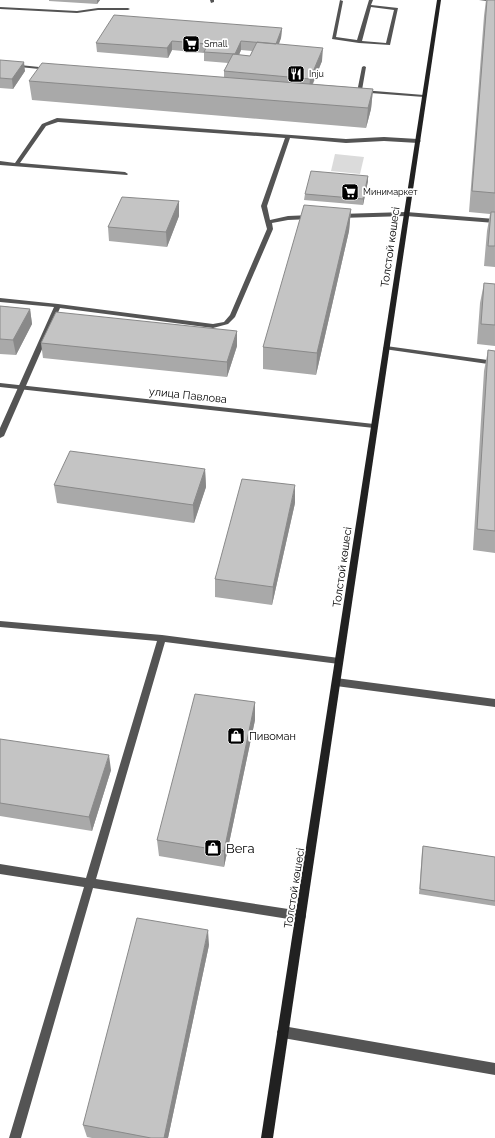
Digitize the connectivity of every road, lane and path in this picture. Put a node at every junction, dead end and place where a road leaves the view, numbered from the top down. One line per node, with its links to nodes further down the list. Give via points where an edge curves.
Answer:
1 (371, 0): 6 (street)
2 (439, 0): 13 (main road, Толстой көшесі)
3 (481, 0): 5 (street)
4 (341, 1): 9 (street, via 334,38)
5 (495, 1)
6 (369, 6): 9 (street); 9 (street, via 396,9 388,44)
7 (0, 8): 8 (street, via 77,12 98,8)
8 (128, 9)
9 (359, 42)
10 (0, 64): 12 (street)
11 (364, 68): 13 (street, via 359,91)
12 (56, 70)
13 (424, 96): 15 (main road, Толстой көшесі)
14 (288, 136): 15 (street, via 346,141 384,139); 17 (street, via 57,120 44,125); 23 (street, via 264,206 264,214)
15 (418, 142): 19 (main road, Толстой көшесі)
16 (0, 163): 17 (street)
17 (17, 164): 18 (street)
18 (125, 174)
19 (406, 214): 20 (street); 22 (street); 26 (main road, Толстой көшесі)
20 (336, 216)
21 (320, 217): 23 (street, via 288,218)
22 (495, 221)
23 (269, 222): 25 (street, via 268,236 233,316 226,323 213,326)
24 (0, 300): 25 (street)
25 (58, 306): 29 (street)
26 (386, 348): 27 (street); 30 (main road, Толстой көшесі)
27 (495, 363)
28 (0, 385): 29 (street, улица Павлова)
29 (22, 387): 30 (street, улица Павлова); 31 (street)
30 (374, 426): 34 (main road, Толстой көшесі)
31 (0, 434)
32 (0, 624): 33 (street)
33 (162, 638): 34 (street); 38 (street)
34 (339, 661): 35 (main road, Толстой көшесі)
35 (336, 682): 36 (street); 39 (main road, Толстой көшесі)
36 (495, 703)
37 (0, 869): 38 (street)
38 (90, 883): 39 (street); 42 (street)
39 (301, 916): 40 (main road, Толстой көшесі)
40 (283, 1032): 41 (street); 43 (main road, Толстой көшесі)
41 (495, 1069)
42 (15, 1138)
43 (267, 1138)

